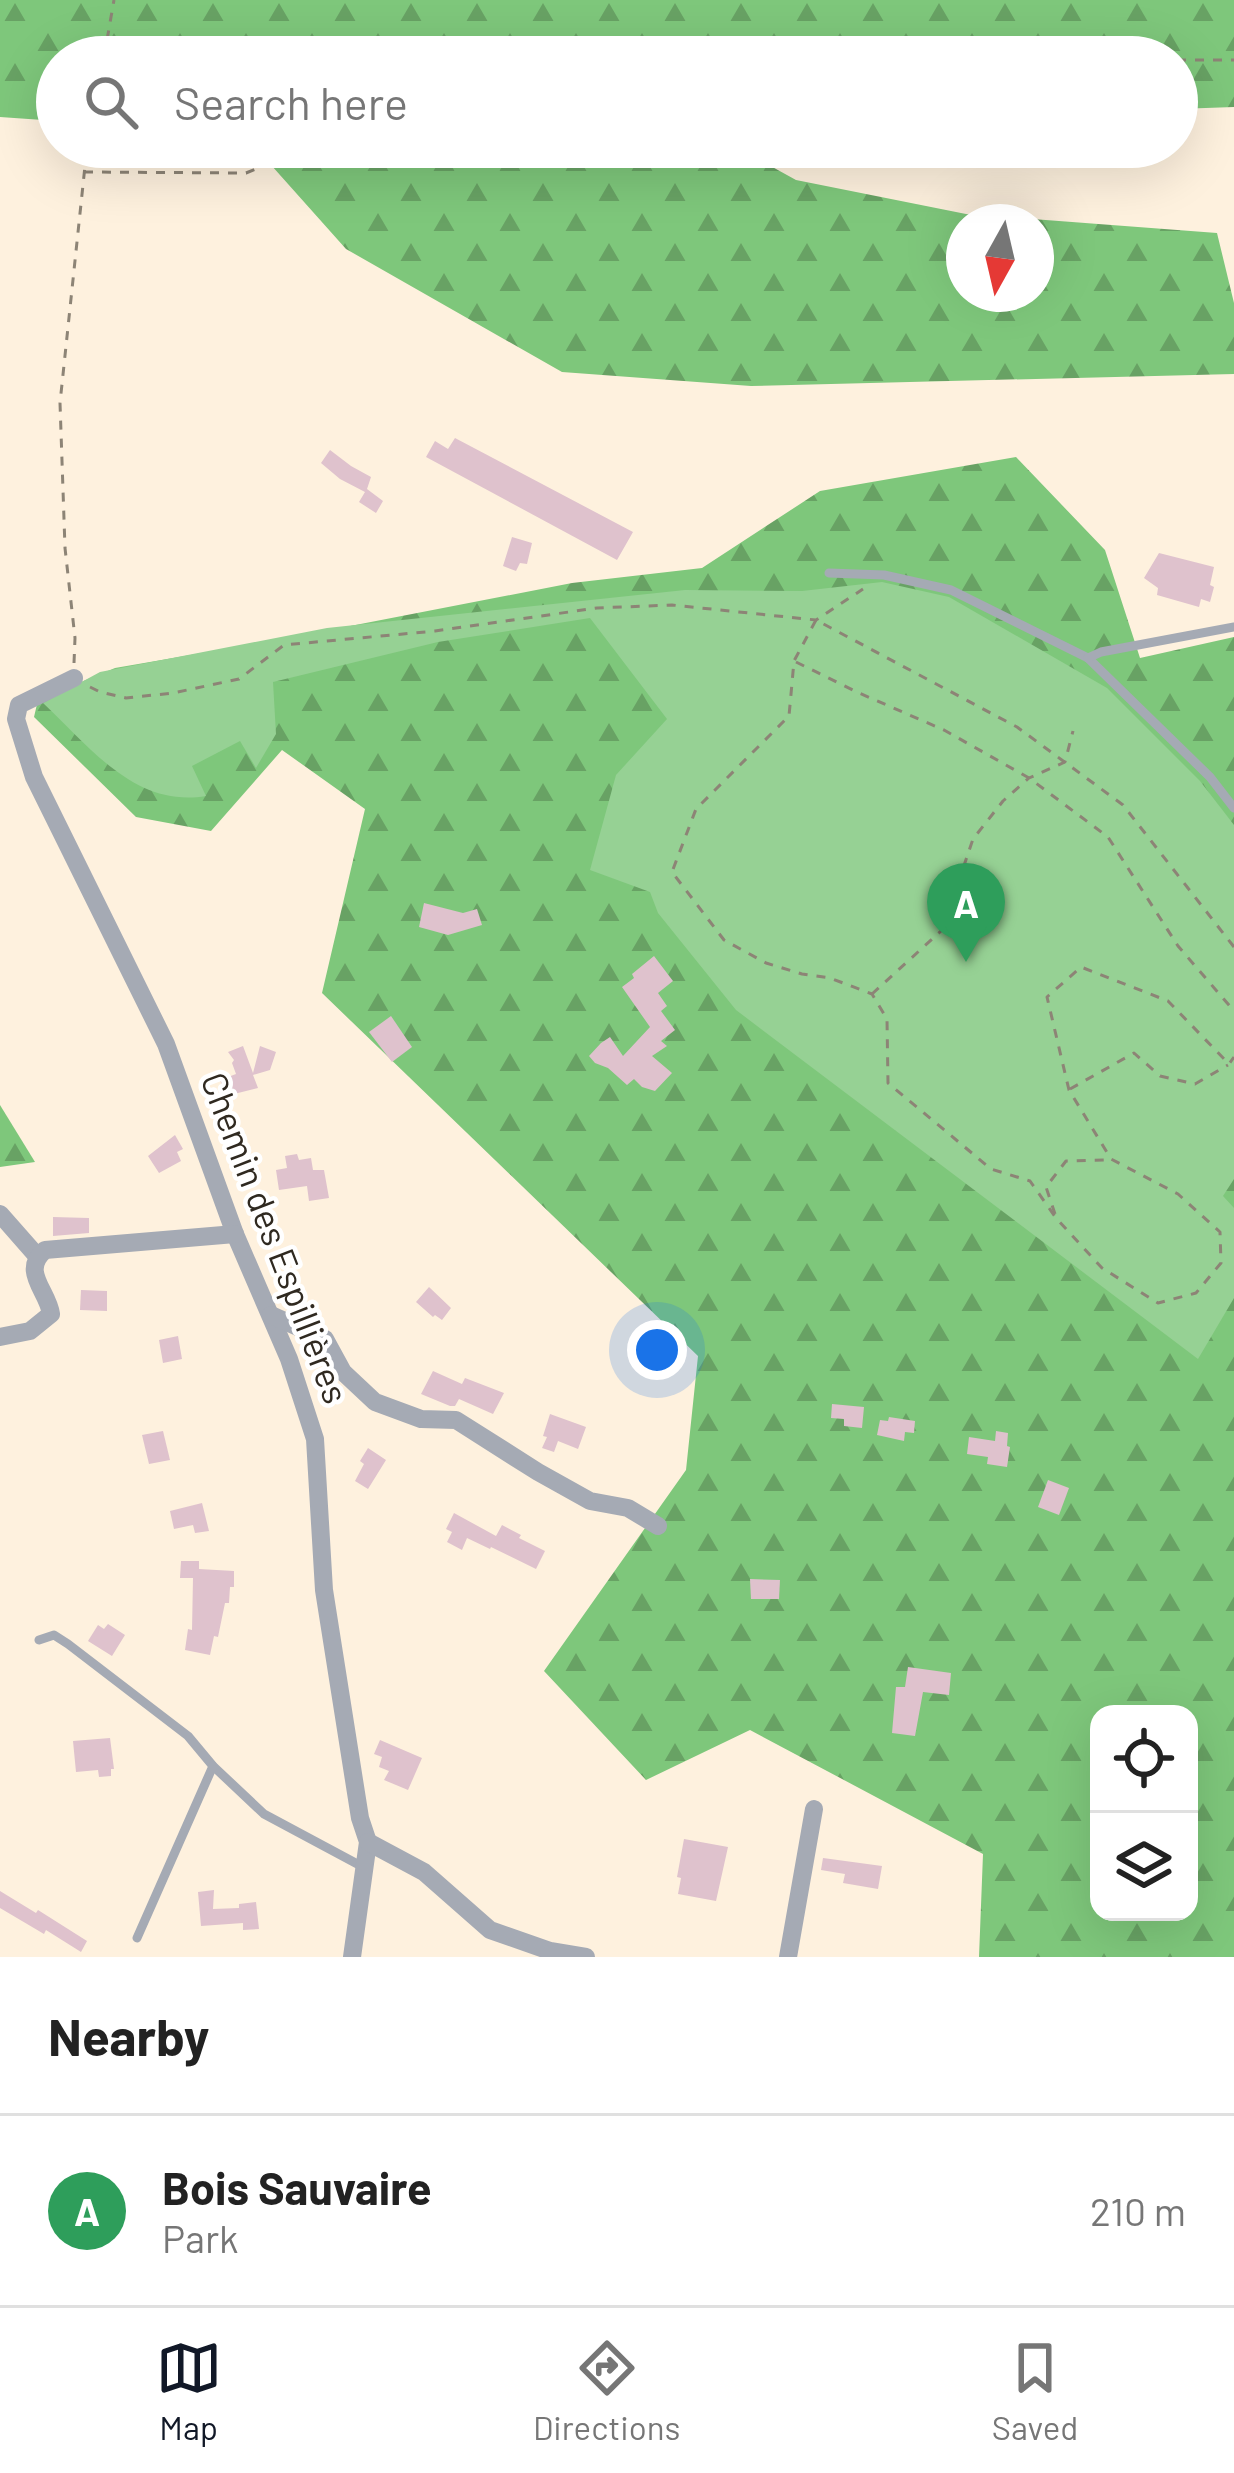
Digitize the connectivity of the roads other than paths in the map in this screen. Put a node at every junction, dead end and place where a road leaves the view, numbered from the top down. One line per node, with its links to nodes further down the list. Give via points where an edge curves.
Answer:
1 (829, 573): 3 (lane, via 951,590)
2 (1234, 627): 3 (lane)
3 (1088, 658): 5 (lane)
4 (74, 678): 7 (street, Chemin des Espillières, via 19,705 16,719 34,777 166,1044)
5 (1234, 808)
6 (0, 1214): 8 (street)
7 (235, 1234): 8 (street); 9 (street, Chemin des Espillières)
8 (38, 1256): 10 (street, via 38,1286 51,1313 30,1331)
9 (271, 1315): 11 (street, via 326,1339 343,1372 375,1402 421,1419 456,1420 590,1501 628,1508); 15 (street, Chemin des Espillières, via 315,1439 323,1590)
10 (0, 1337)
11 (658, 1526)
12 (39, 1640): 13 (lane, via 54,1635 68,1644 188,1736)
13 (213, 1766): 16 (lane, via 263,1814); 17 (lane)
14 (814, 1809): 20 (street)
15 (368, 1842): 16 (street, Chemin des Espillières); 19 (street, via 424,1872 490,1930)
16 (363, 1867): 18 (street, Chemin des Espillières)
17 (137, 1938)
18 (352, 1957)
19 (586, 1957)
20 (788, 1957)

